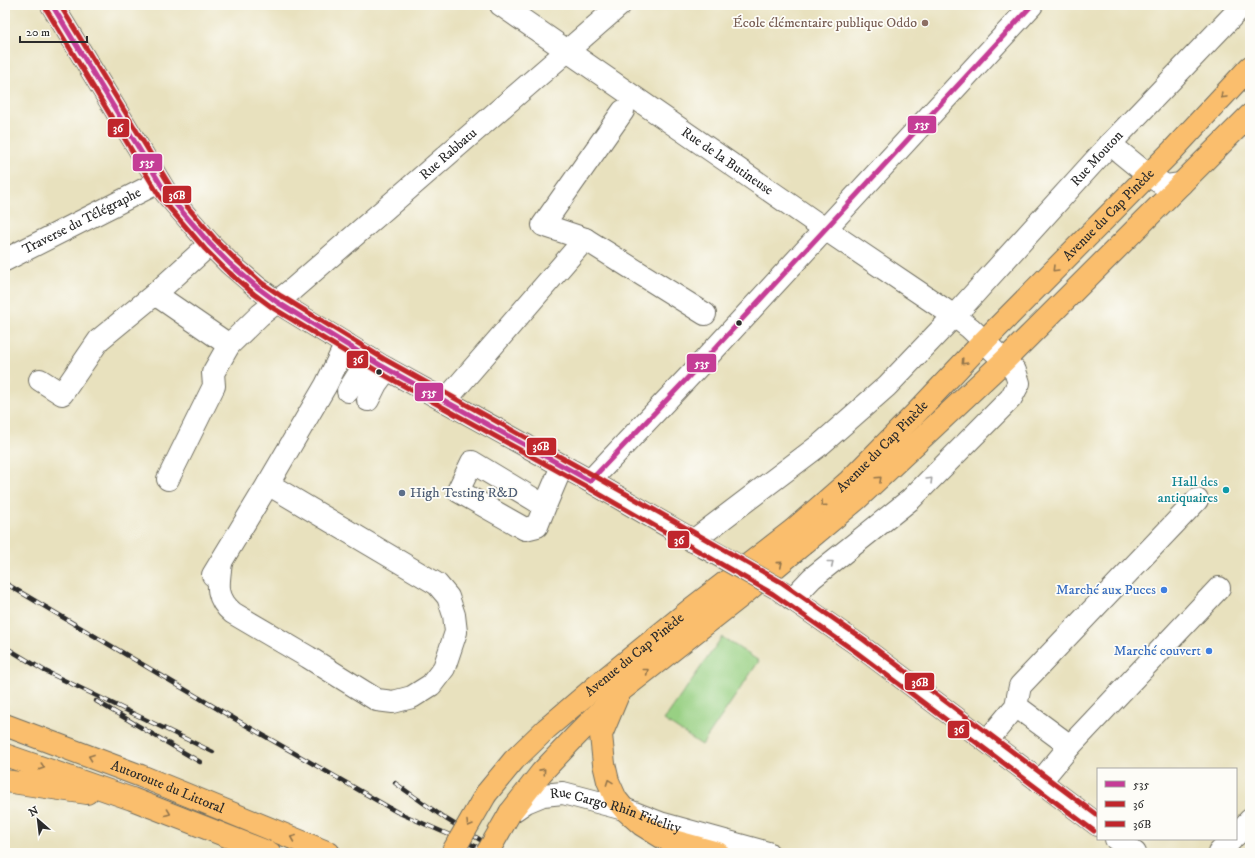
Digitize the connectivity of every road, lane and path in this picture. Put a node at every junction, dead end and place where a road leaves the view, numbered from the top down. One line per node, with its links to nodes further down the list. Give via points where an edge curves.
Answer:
1 (52, 5): 12 (street)
2 (501, 5): 6 (street, Rue de la Butineuse)
3 (620, 5): 6 (street, Rue Rabbatu)
4 (1032, 5): 14 (street)
5 (1244, 5): 10 (street, Rue Mouton)
6 (567, 50): 14 (street, Rue de la Butineuse); 19 (street, Rue Rabbatu)
7 (1250, 67): 11 (main road, Avenue du Cap Pinède, one-way to 11)
8 (623, 111): 15 (street, via 543,225)
9 (1250, 114): 13 (main road, Avenue du Cap Pinède)
10 (1110, 144): 11 (street); 21 (street, Rue Mouton)
11 (1148, 175): 13 (street, via 1166,186); 22 (main road, Avenue du Cap Pinède, one-way to 22)
12 (160, 182): 16 (street, via 166,193); 17 (street, Traverse du Télégraphe)
13 (1180, 184): 25 (main road, Avenue du Cap Pinède)
14 (825, 229): 21 (street, Rue de la Butineuse); 33 (street)
15 (585, 239): 20 (street); 30 (street)
16 (210, 244): 18 (street); 19 (street, via 230,264)
17 (5, 260)
18 (155, 294): 24 (street); 27 (street, via 99,340 62,394)
19 (277, 302): 23 (street); 24 (street, Rue Rabbatu)
20 (705, 314)
21 (954, 316): 22 (street, Rue de la Butineuse); 37 (street, Rue Mouton, via 887,386)
22 (984, 341): 25 (street, Rue de la Butineuse); 59 (main road, Avenue du Cap Pinède, one-way to 59, bridge, via 850,481 793,530 589,691 546,729 514,760 486,794)
23 (346, 344): 26 (street); 34 (street, via 326,385)
24 (229, 345): 32 (street, Rue Rabbatu, via 213,373 214,386)
25 (1004, 361): 41 (street, Rue de la Butineuse, one-way to 25, via 812,578 911,499 1011,398 1019,383 1015,371); 42 (main road, Avenue du Cap Pinède, one-way to 25, via 740,597 857,499)
26 (378, 363): 28 (street); 29 (street, via 376,384); 30 (street)
27 (40, 380)
28 (348, 391)
29 (368, 400)
30 (445, 401): 31 (street)
31 (562, 466): 33 (street); 36 (street)
32 (168, 479)
33 (590, 481): 37 (street)
34 (268, 484): 38 (street); 38 (street, via 437,584 448,597 456,632 444,668 431,684 412,697 393,702 377,700 233,613 224,605 220,595 218,578)
35 (1197, 500): 43 (street, via 1020,686)
36 (545, 506)
37 (700, 544): 41 (street, bridge)
38 (221, 563): 39 (street)
39 (208, 583)
40 (1219, 588): 46 (street)
41 (784, 594): 45 (street, via 860,646)
42 (619, 692): 51 (main road, one-way to 42, via 608,781 601,735); 52 (main road, Avenue du Cap Pinède, one-way to 42, via 541,773)
43 (1016, 706): 45 (street); 46 (street)
44 (5, 725): 58 (main road, Autoroute du Littoral, one-way to 44, via 141,776)
45 (987, 741): 49 (street)
46 (1070, 746): 49 (street)
47 (5, 755): 50 (main road, Autoroute du Littoral, one-way to 50)
48 (5, 781): 50 (main road)
49 (1040, 782): 54 (street)
50 (132, 799): 57 (main road, Autoroute du Littoral, one-way to 57)
51 (624, 809): 52 (street, Rue Cargo Rhin Fidelity, via 562,793 543,795); 61 (main road, via 642,825 663,838); 62 (street, Rue Cargo Rhin Fidelity, via 660,823)
52 (510, 813): 60 (main road, Rue Cargo Rhin Fidelity, bridge)
53 (1250, 820): 55 (street)
54 (1097, 824)
55 (1237, 834)
56 (1231, 840): 63 (street)
57 (270, 853)
58 (329, 853)
59 (452, 853)
60 (488, 853)
61 (718, 853)
62 (768, 853)
63 (1219, 853)

